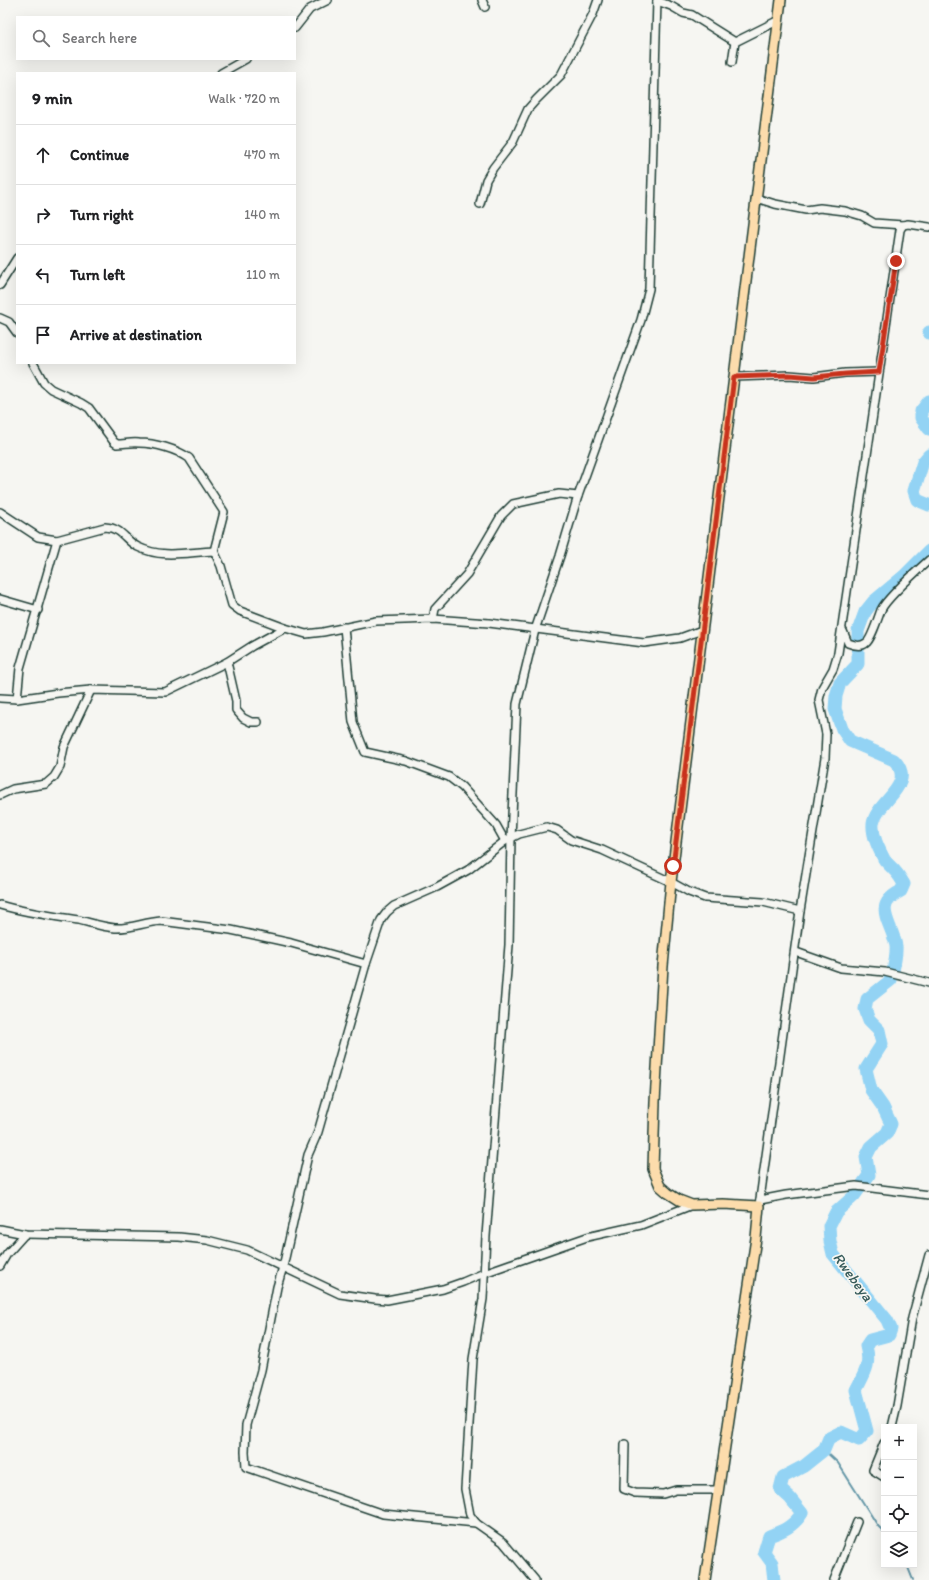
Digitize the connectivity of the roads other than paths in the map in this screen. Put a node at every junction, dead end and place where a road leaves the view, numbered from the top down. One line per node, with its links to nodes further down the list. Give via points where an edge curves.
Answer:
1 (328, 0): 6 (street, via 310,9)
2 (598, 0): 12 (street, via 561,75 528,109 513,142 486,180)
3 (781, 0): 5 (main road)
4 (657, 1): 7 (street, via 692,15); 22 (street, via 649,289 641,320)
5 (778, 20): 7 (street); 11 (main road)
6 (296, 27)
7 (735, 42): 9 (street)
8 (244, 60): 10 (street)
9 (732, 62)
10 (223, 72)
11 (756, 198): 13 (street, via 806,210 820,208 845,211 874,223); 21 (main road)
12 (480, 204)
13 (903, 225): 14 (street); 20 (street, via 900,230)
14 (929, 227)
15 (16, 260): 16 (street)
16 (0, 285)
17 (0, 318): 18 (street, via 9,322)
18 (16, 332)
19 (34, 364): 25 (street, via 44,383 51,389 90,408 117,444 139,443 171,449 189,458 224,512)
20 (879, 372): 21 (street, via 814,377); 32 (street)
21 (734, 377): 34 (main road)
22 (578, 496): 29 (street, via 559,494 513,504 501,516 467,574 434,609); 33 (street)
23 (0, 512): 24 (street, via 38,537)
24 (57, 540): 25 (street, via 113,527 136,546 164,555); 28 (street)
25 (214, 551): 31 (street, via 232,605 240,611)
26 (929, 560): 32 (street, via 882,607 871,638 865,644 848,643)
27 (0, 599): 28 (street)
28 (38, 610): 38 (street, via 20,668)
29 (433, 619): 30 (street, via 376,621); 33 (street, via 489,623)
30 (344, 627): 31 (street, via 306,634); 41 (street, via 353,722 365,752 406,761 449,777 462,787)
31 (285, 628): 35 (street)
32 (842, 629): 44 (street, via 838,653 819,700 826,734 825,758)
33 (535, 630): 34 (street, via 644,643 680,638); 41 (street, via 517,704)
34 (702, 630): 42 (main road)
35 (227, 662): 36 (street, via 164,692); 39 (street, via 236,710 243,718)
36 (91, 690): 38 (street); 40 (street, via 64,747 60,766 54,777 46,784 13,789)
37 (0, 698): 38 (street)
38 (17, 698)
39 (258, 722)
40 (0, 795)
41 (508, 840): 42 (street, via 518,834 547,826 571,840 602,850); 46 (street, via 468,870 394,906 387,912 381,920); 56 (street, via 510,945)
42 (671, 882): 44 (street, via 705,898 763,902); 50 (main road, via 662,973 653,1169 660,1186 679,1200)
43 (0, 905): 46 (street, via 28,913 115,928 161,922 231,930 291,943)
44 (800, 911): 45 (street)
45 (796, 952): 47 (street, via 841,968 885,972); 49 (street)
46 (366, 964): 55 (street, via 318,1132 308,1155)
47 (929, 983)
48 (929, 1195): 49 (street, via 856,1186 786,1195)
49 (760, 1203): 50 (main road); 61 (main road)
50 (692, 1205): 56 (street, via 642,1225 587,1237)
51 (0, 1229): 52 (street)
52 (25, 1234): 54 (street); 55 (street, via 179,1237 207,1240 247,1250)
53 (929, 1255): 57 (street, via 912,1318)
54 (0, 1266)
55 (283, 1267): 56 (street, via 340,1294 387,1300 443,1289); 63 (street, via 261,1370 246,1425 246,1467 383,1514)
56 (484, 1273): 63 (street, via 483,1299 473,1359 465,1489 470,1515)
57 (893, 1424)
58 (626, 1444): 61 (street, via 624,1488 635,1493 663,1494 676,1490)
59 (881, 1450): 60 (street, via 873,1470)
60 (881, 1475)
61 (718, 1490): 65 (main road)
62 (857, 1522): 66 (street)
63 (476, 1523): 64 (street, via 503,1542)
64 (535, 1580)
65 (705, 1580)
66 (834, 1580)

